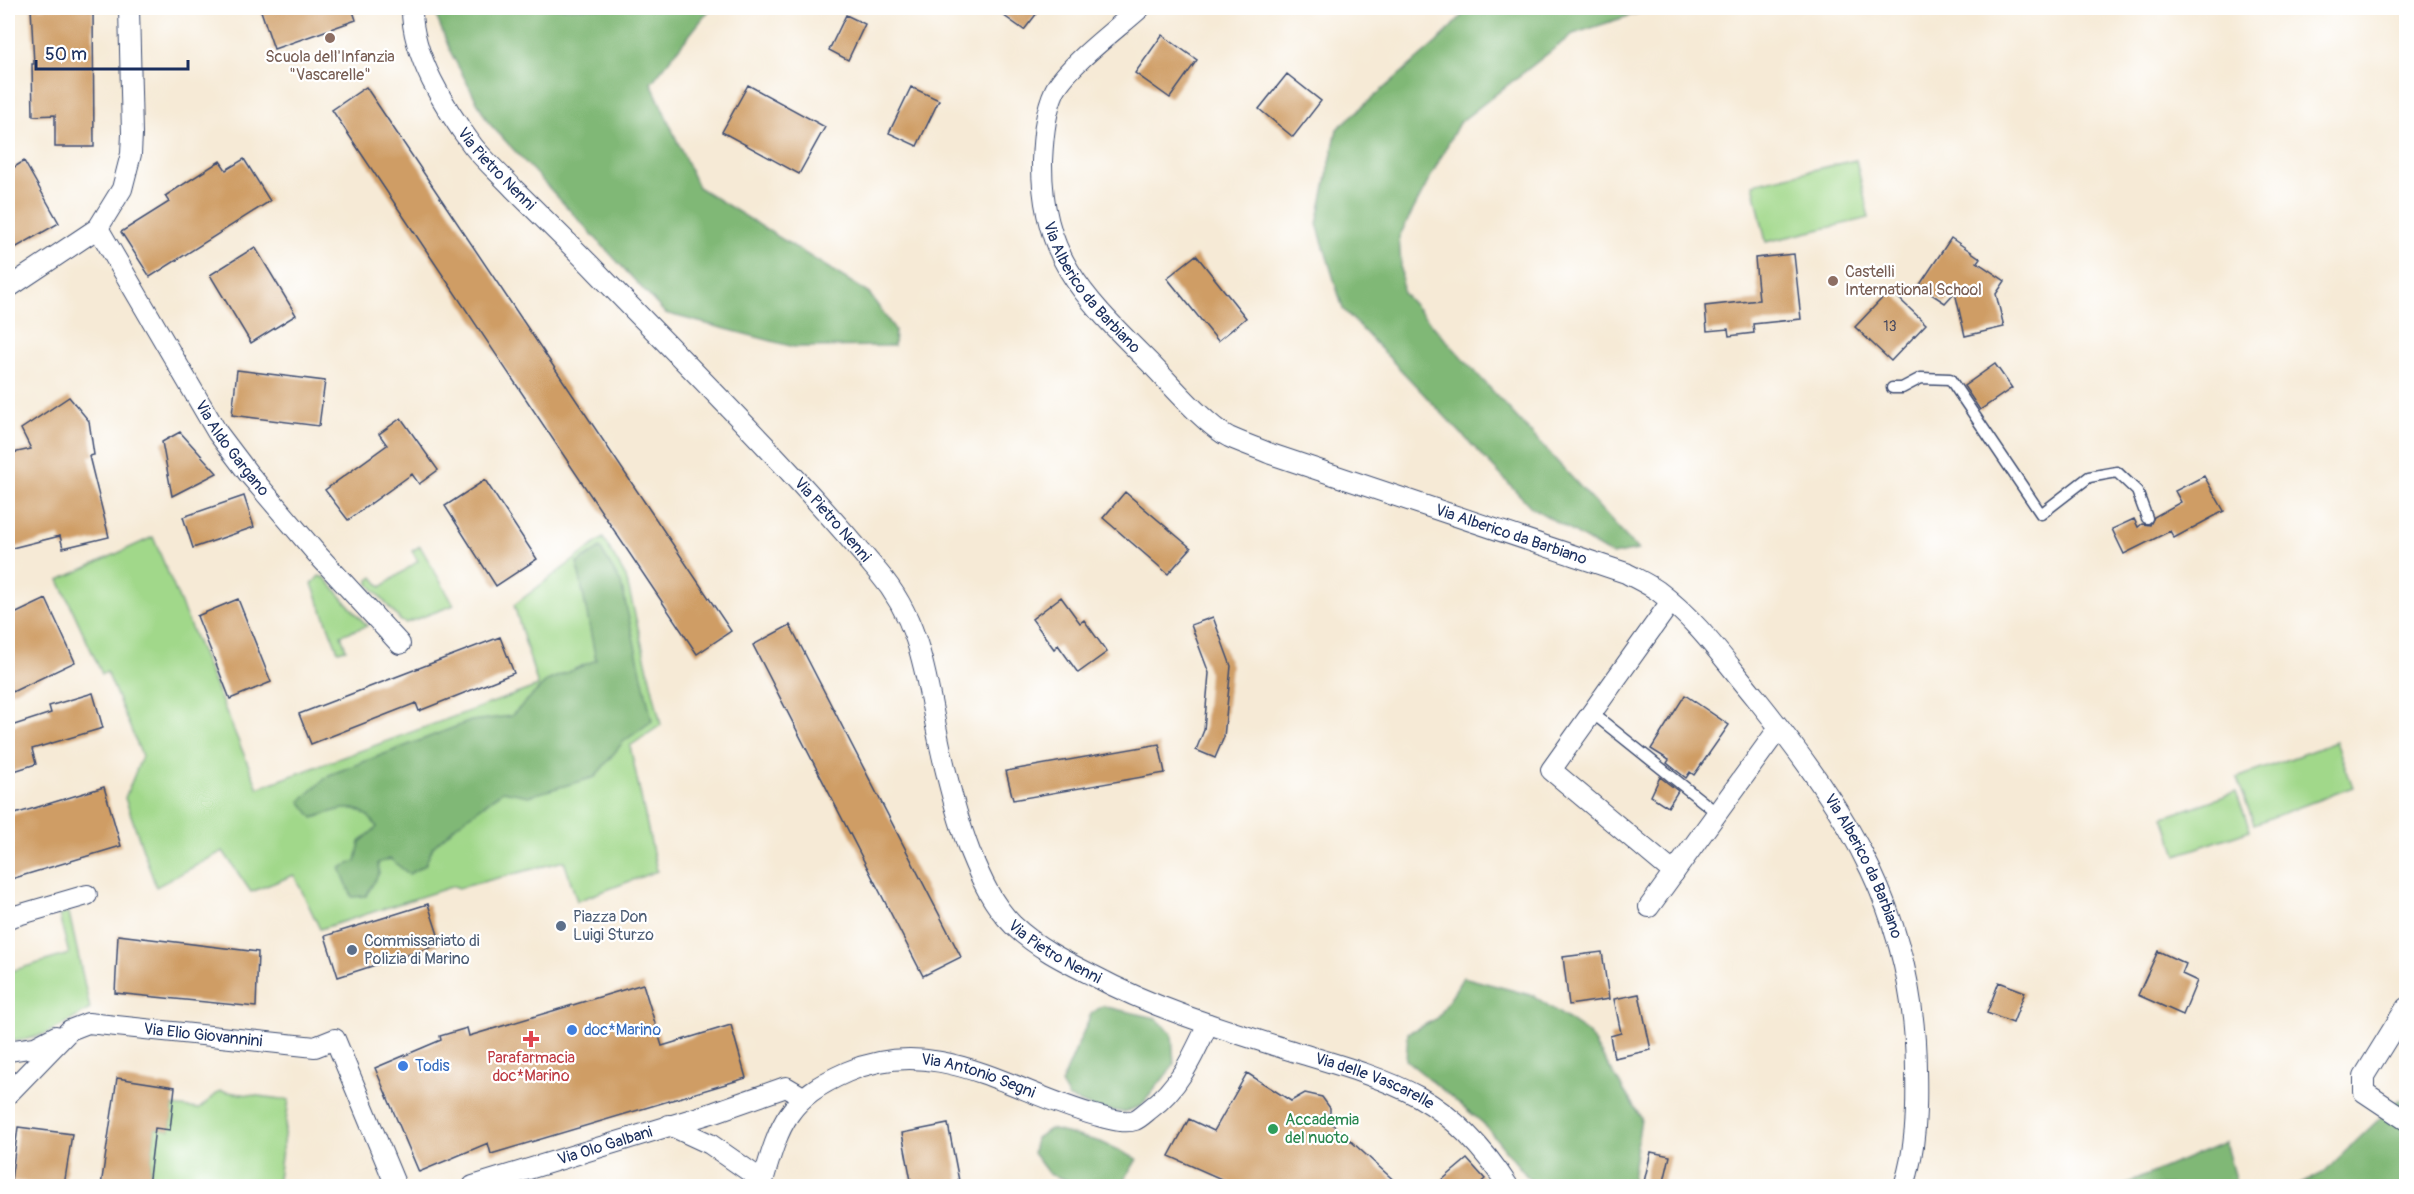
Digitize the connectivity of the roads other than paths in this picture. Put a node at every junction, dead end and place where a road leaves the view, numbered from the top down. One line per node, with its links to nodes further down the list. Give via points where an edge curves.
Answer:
1 (129, 8): 4 (street, via 131,154 122,189)
2 (412, 8): 18 (street, Via Pietro Nenni, via 429,75 475,149 787,471 882,575 907,613 921,652 960,826 985,889 1012,924 1043,950 1122,991)
3 (1140, 8): 8 (street, Via Alberico da Barbiano, via 1064,76 1052,99 1045,130 1043,196 1053,240 1070,274 1093,306 1227,436 1626,573 1658,591)
4 (98, 228): 5 (street); 9 (street, Via Aldo Gargano, via 217,432 317,554)
5 (8, 288)
6 (1892, 388): 7 (lane, via 1902,388 1921,378 1950,379 2041,514 2089,477 2117,472 2137,491)
7 (2147, 518)
8 (1670, 603): 10 (street); 11 (street, Via Alberico da Barbiano, via 1698,628)
9 (400, 644)
10 (1591, 712): 12 (lane); 13 (street, via 1551,770)
11 (1779, 728): 12 (street); 32 (street, Via Alberico da Barbiano, via 1853,834 1887,905 1903,956 1915,1029 1917,1090 1913,1145)
12 (1717, 813): 13 (street)
13 (1674, 873): 15 (street)
14 (87, 895): 16 (street)
15 (1649, 907)
16 (8, 918)
17 (2406, 1008): 25 (street, via 2364,1076 2364,1092)
18 (1208, 1024): 23 (street, Via Antonio Segni, via 1186,1069 1165,1099 1135,1120 1113,1120 1089,1113 988,1074 942,1061 890,1059 825,1082); 31 (street, Via delle Vascarelle, via 1360,1073 1422,1099 1468,1135)
19 (70, 1030): 20 (street, Via Elio Giovannini, via 35,1047); 22 (street); 29 (street, Via Elio Giovannini, via 100,1023 315,1047 335,1039)
20 (8, 1051)
21 (8, 1062): 22 (street, via 13,1076)
22 (10, 1091)
23 (803, 1097): 24 (street, Via Olo Galbani, via 786,1088); 28 (street, Via Antonio Segni, via 786,1117 775,1140)
24 (715, 1112): 26 (street, Via Olo Galbani); 27 (street, via 708,1127)
25 (2406, 1120)
26 (669, 1125): 27 (street, Via Olo Galbani); 30 (street, Via Olo Galbani)
27 (717, 1148): 28 (street, Via Olo Galbani)
28 (764, 1184)
29 (396, 1186)
30 (472, 1186)
31 (1508, 1186)
32 (1904, 1186)

